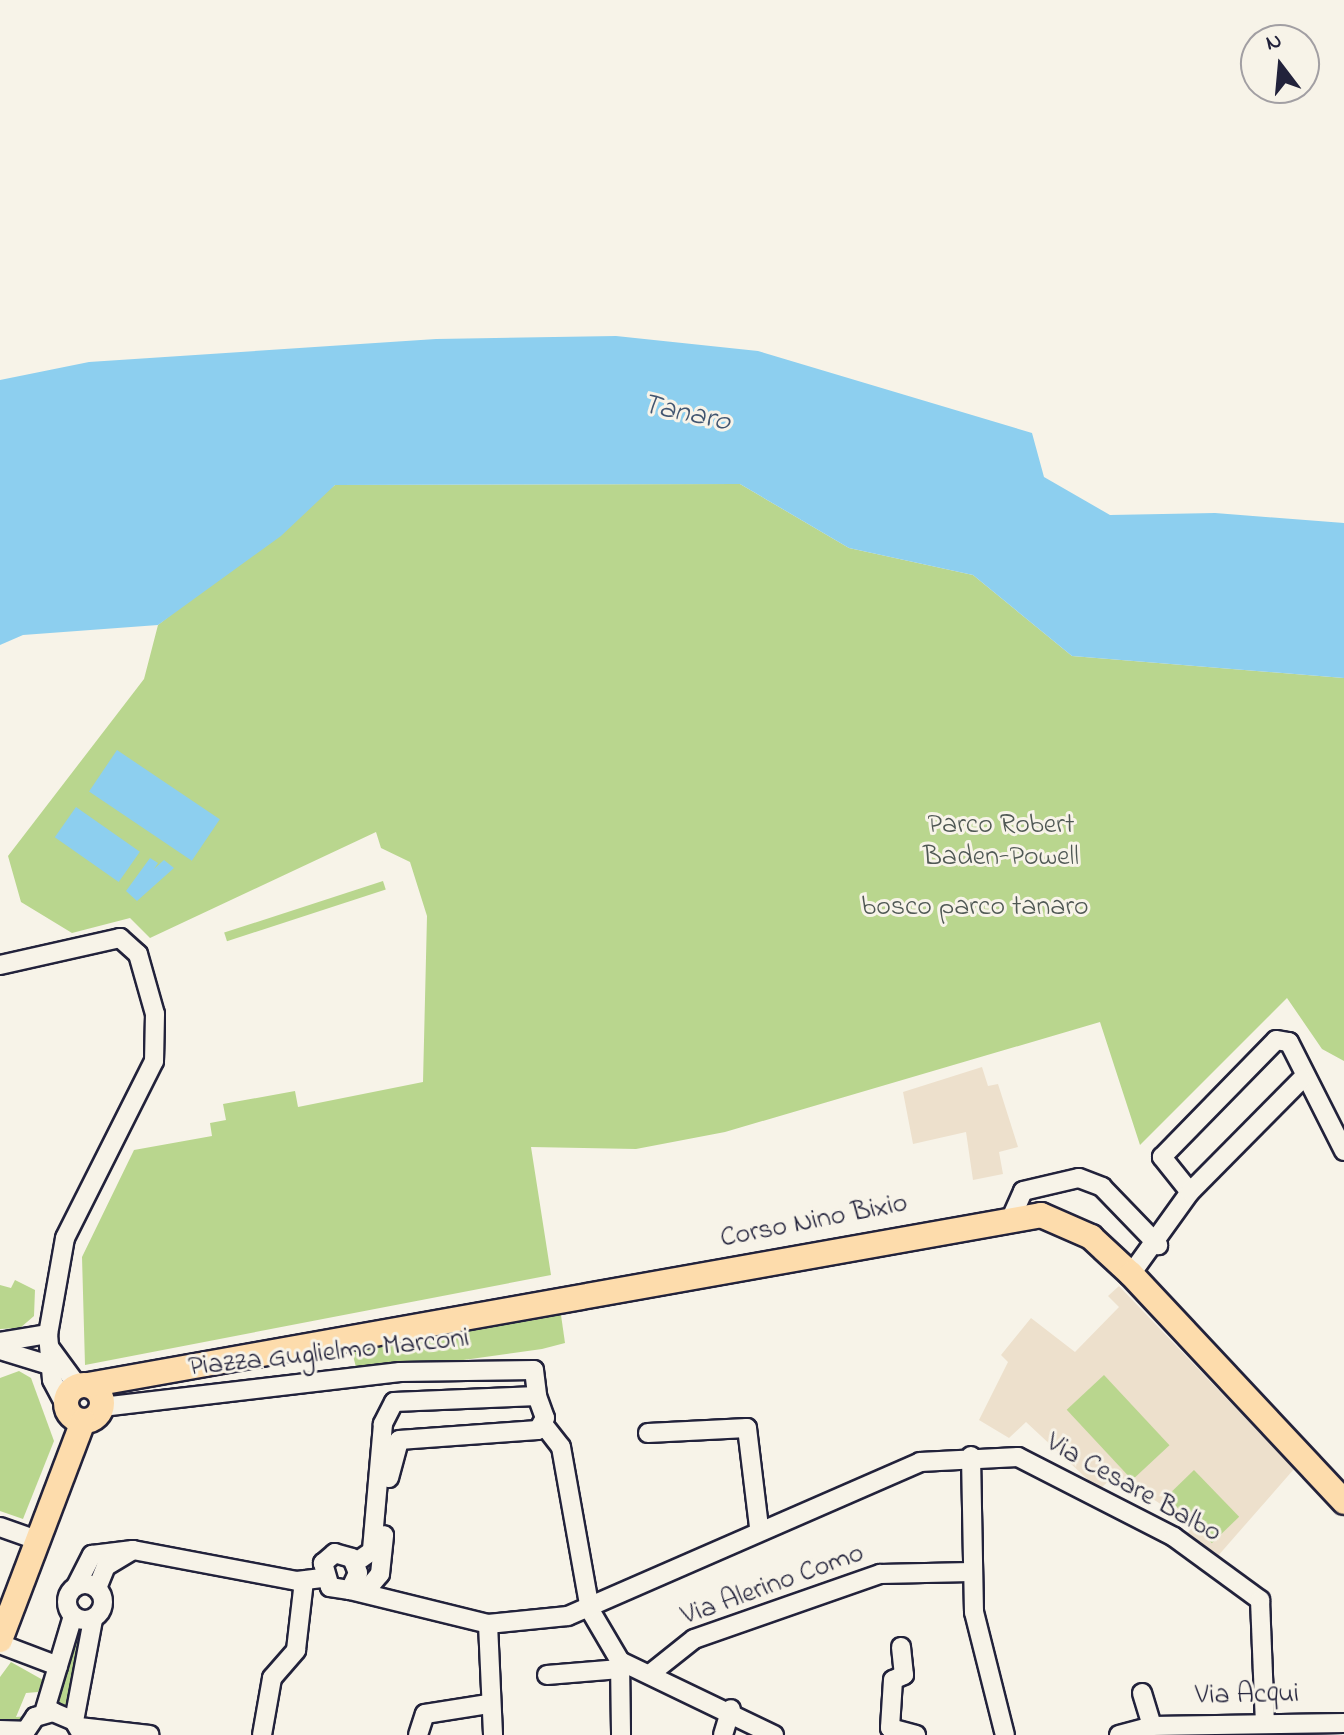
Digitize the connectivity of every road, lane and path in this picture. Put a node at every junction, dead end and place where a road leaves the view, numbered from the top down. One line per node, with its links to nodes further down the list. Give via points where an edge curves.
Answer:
1 (0, 965): 9 (street, via 120,938 138,954 158,1046 65,1238)
2 (1302, 1079): 3 (street); 4 (street); 4 (street, via 1289,1042 1276,1040 1162,1157)
3 (1342, 1146)
4 (1190, 1192): 6 (street)
5 (1012, 1216): 6 (street, via 1023,1191 1079,1178 1102,1187); 7 (main road, Corso Nino Bixio, via 1068,1224); 11 (main road, Corso Nino Bixio)
6 (1158, 1245): 7 (street)
7 (1131, 1274): 18 (main road, Corso Nino Bixio)
8 (0, 1342): 9 (street)
9 (49, 1348): 10 (street); 12 (street)
10 (0, 1350)
11 (185, 1367): 12 (main road, Corso Nino Bixio); 14 (main road, Corso Nino Bixio)
12 (77, 1391): 14 (main road); 14 (main road)
13 (537, 1396): 14 (street, Piazza Guglielmo Marconi, via 534,1370 520,1365); 15 (street, Piazza Guglielmo Marconi); 23 (street, Piazza Guglielmo Marconi, via 394,1402 383,1424 372,1551)
14 (92, 1414): 21 (main road)
15 (543, 1424): 28 (street, via 528,1434 399,1440 391,1456 380,1574 369,1587); 29 (street, Piazza Guglielmo Marconi, via 561,1447)
16 (648, 1433): 20 (street, via 747,1428)
17 (971, 1456): 20 (street, Via Cesare Balbo, via 920,1462); 24 (street); 43 (street, Via Cesare Balbo, via 1018,1457 1044,1467 1174,1537 1260,1600)
18 (1344, 1502)
19 (0, 1527): 21 (street)
20 (759, 1527): 29 (street, Via Cesare Balbo)
21 (40, 1541): 33 (main road)
22 (133, 1550): 25 (street); 26 (street, via 92,1555); 27 (street, via 106,1566)
23 (356, 1562): 25 (street, via 330,1555); 28 (street)
24 (971, 1572): 37 (street, Via Alerino Como, via 880,1574 694,1639); 58 (street)
25 (313, 1580): 28 (street); 51 (street, via 296,1650 272,1678)
26 (76, 1586): 27 (street); 30 (street, via 66,1603)
27 (97, 1588): 31 (street, via 104,1601)
28 (350, 1590): 32 (street)
29 (590, 1610): 32 (street, Via Cesare Balbo); 35 (street)
30 (73, 1616): 31 (street); 36 (street)
31 (93, 1619): 46 (street)
32 (488, 1624): 40 (street)
33 (1, 1638): 36 (street)
34 (901, 1647): 57 (street, via 904,1675 893,1680 890,1728)
35 (620, 1665): 37 (street); 38 (street); 54 (street)
36 (58, 1666): 42 (street)
37 (650, 1674): 41 (street)
38 (547, 1675)
39 (1142, 1693): 45 (street)
40 (488, 1704): 52 (street, via 425,1714); 53 (street)
41 (731, 1709): 55 (street); 56 (street)
42 (44, 1713): 46 (street); 49 (street)
43 (1265, 1722): 44 (street, Via Acqui); 47 (street, Via Acqui)
44 (1344, 1723)
45 (1152, 1726): 47 (street, Via Acqui); 59 (street, Via Acqui)
46 (78, 1728): 50 (street)
47 (1228, 1728)
48 (0, 1730): 49 (street)
49 (24, 1733)
50 (150, 1735)
51 (262, 1735)
52 (418, 1735)
53 (493, 1735)
54 (621, 1735)
55 (723, 1735)
56 (774, 1735)
57 (916, 1735)
58 (1005, 1735)
59 (1119, 1735)

